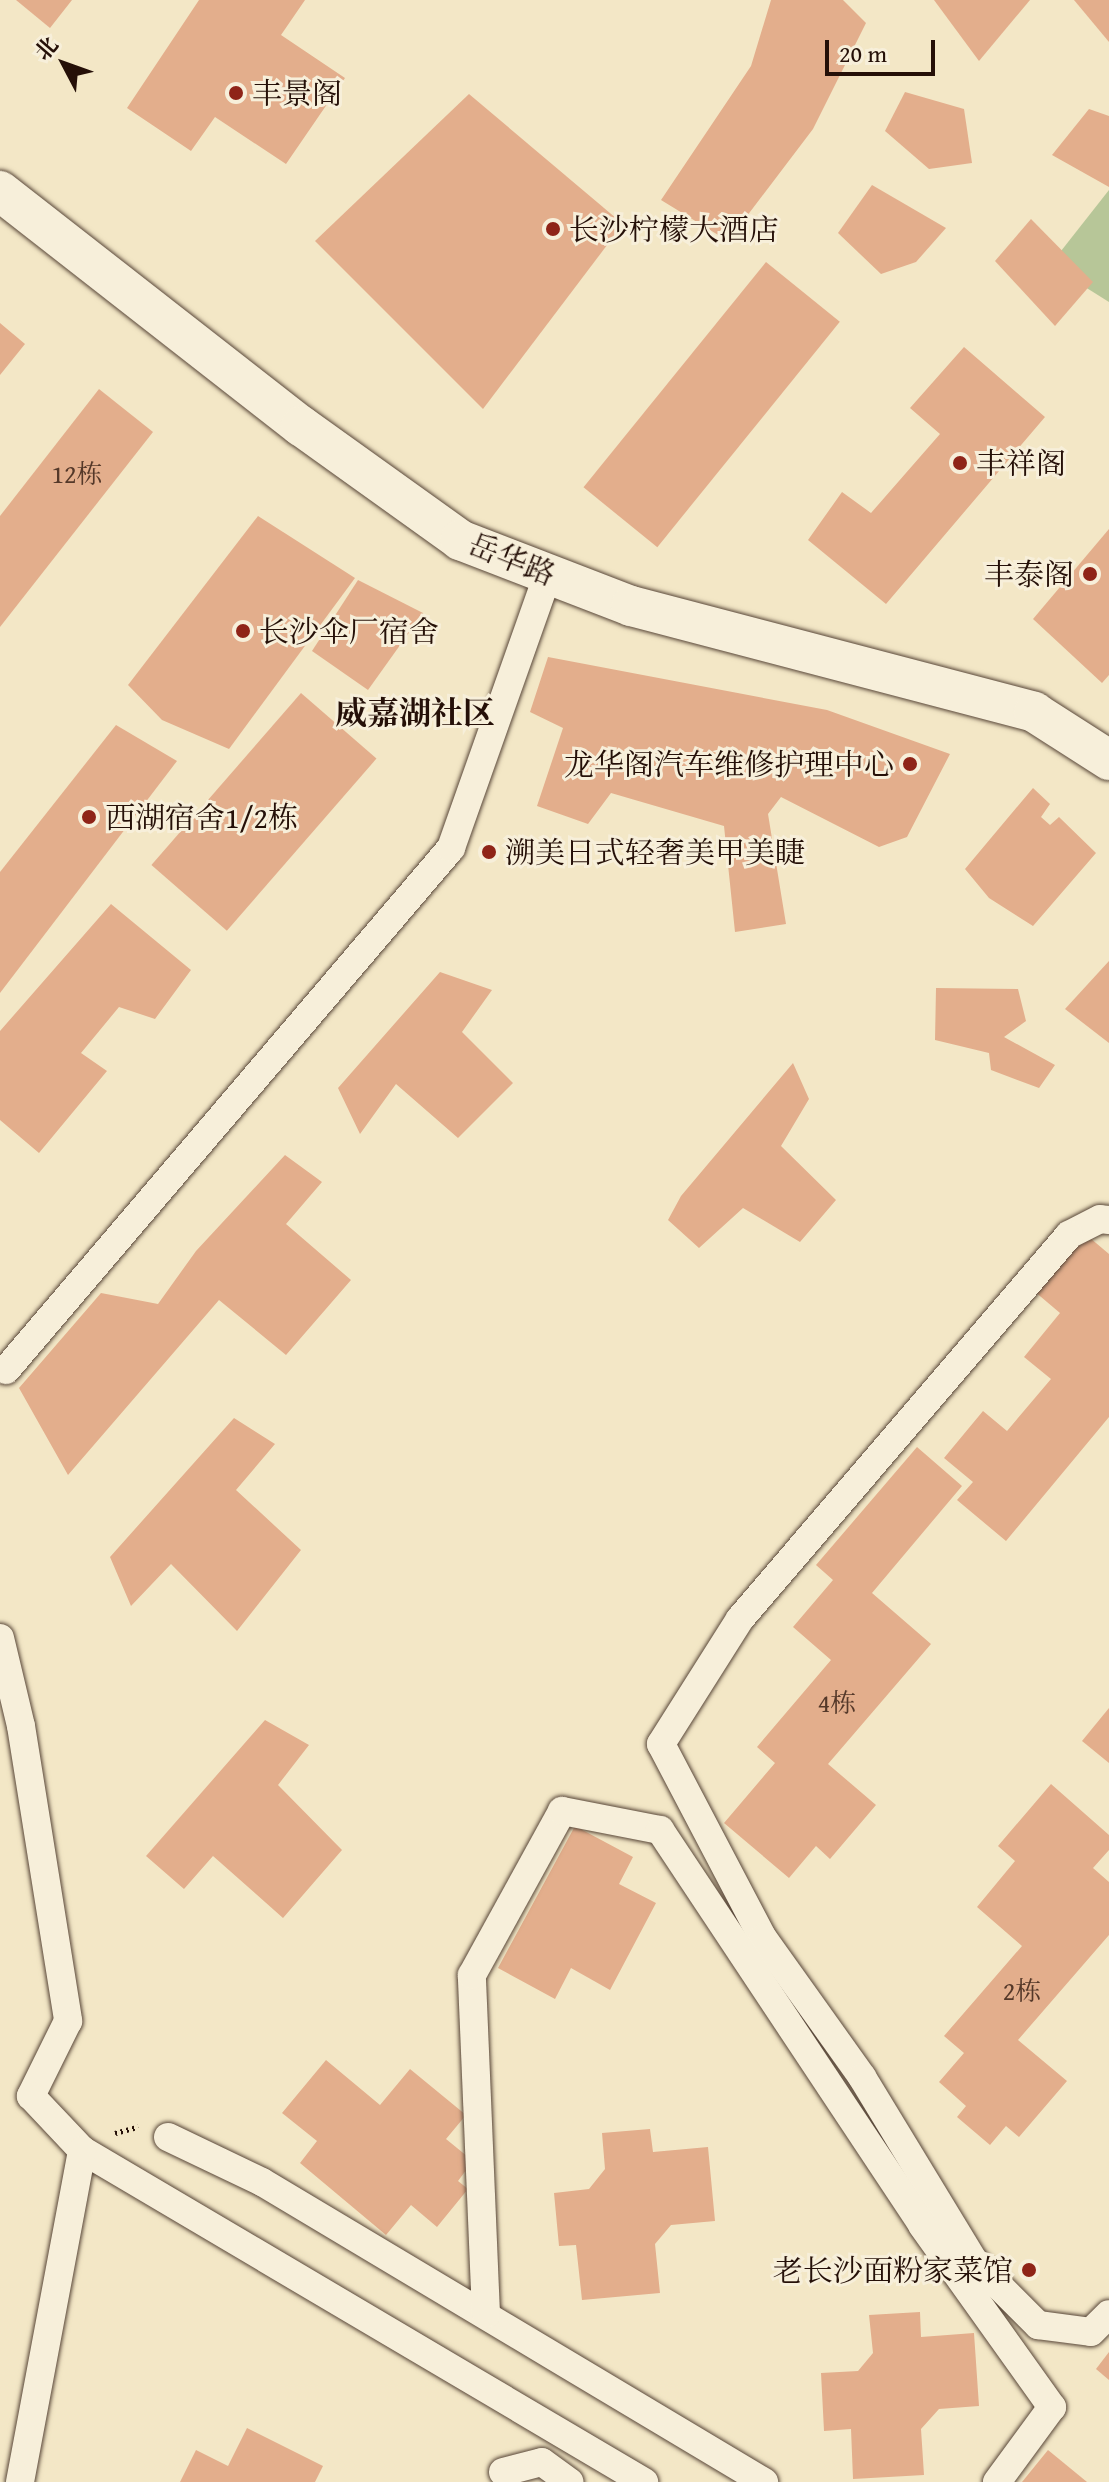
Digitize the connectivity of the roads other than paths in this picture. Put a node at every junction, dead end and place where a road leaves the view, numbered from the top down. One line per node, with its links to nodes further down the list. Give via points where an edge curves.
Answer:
1 (0, 191): 2 (street, 岳华路, via 301,426 460,540)
2 (548, 574): 3 (street, 岳华路, via 631,606 1034,712); 5 (street, via 451,848)
3 (1109, 760)
4 (1109, 1220): 10 (street, via 1100,1219 1069,1235 740,1619 661,1744 763,1938 862,2077 974,2261 1038,2325 1091,2332)
5 (6, 1370)
6 (0, 1638): 8 (street, via 21,1726 68,2021 31,2096)
7 (168, 2137): 9 (street, via 262,2182)
8 (82, 2150): 12 (street); 14 (street)
9 (486, 2314): 15 (street); 16 (street, via 472,1975 562,1811 660,1830 922,2225 1052,2407)
10 (1109, 2314)
11 (503, 2472): 13 (street, via 542,2462)
12 (20, 2482)
13 (570, 2482)
14 (644, 2482)
15 (764, 2482)
16 (997, 2482)

